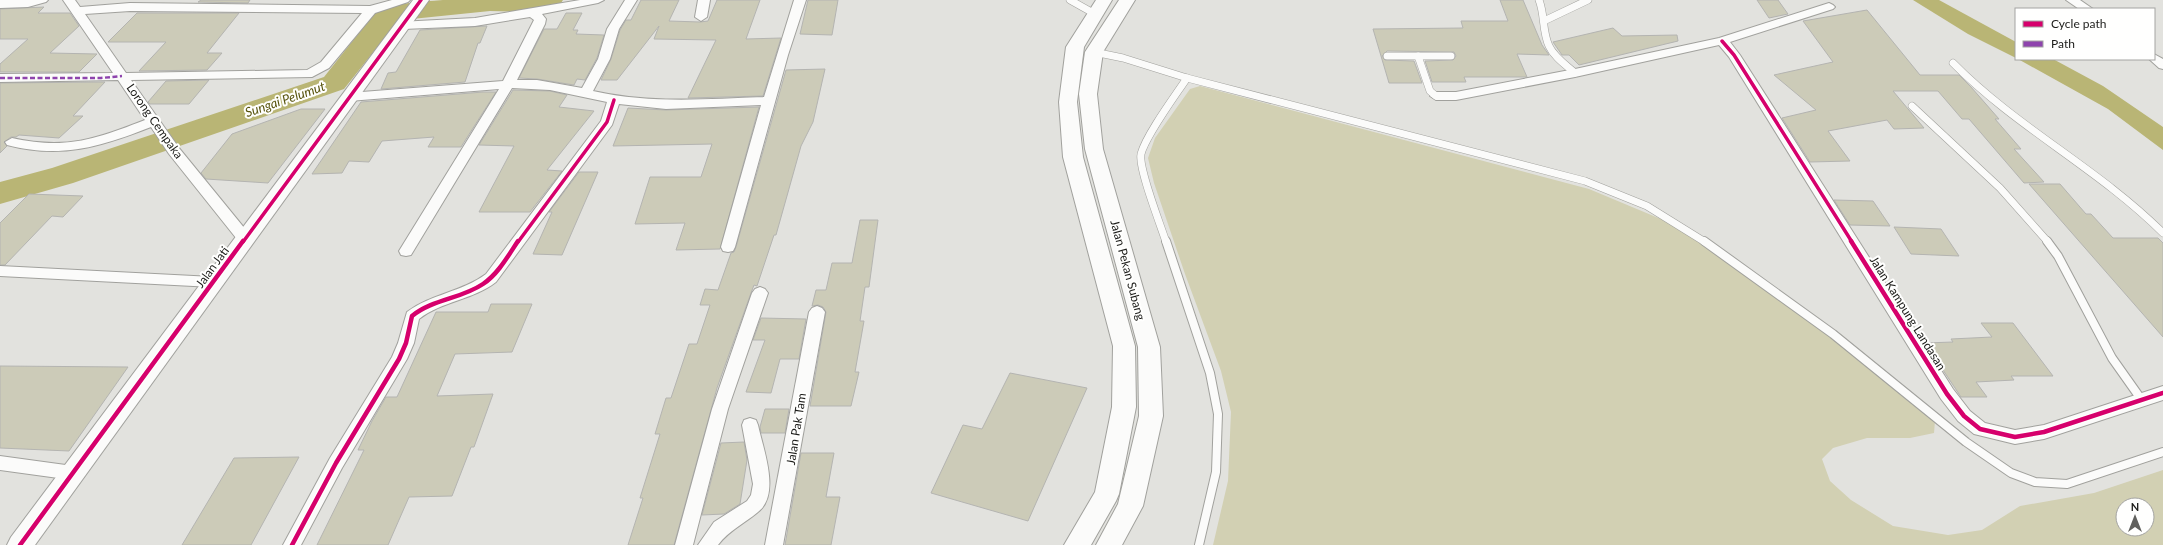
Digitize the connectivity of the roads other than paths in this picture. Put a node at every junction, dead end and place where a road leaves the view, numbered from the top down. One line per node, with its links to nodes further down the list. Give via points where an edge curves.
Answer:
1 (42, 0): 12 (street)
2 (69, 0): 18 (street, Lorong Cempaka)
3 (598, 0): 19 (street)
4 (631, 0): 35 (street, via 613,29 604,58)
5 (704, 0): 20 (street)
6 (800, 0): 39 (street)
7 (1070, 0): 13 (lane)
8 (1127, 0): 23 (main road, Jalan Pekan Subang)
9 (1539, 0): 21 (lane)
10 (1588, 0): 21 (lane)
11 (2072, 0): 15 (street)
12 (0, 4)
13 (1099, 7): 62 (main road, Jalan Pekan Subang, via 1075,47 1068,102 1073,157 1124,346 1124,407 1107,494)
14 (1829, 8): 22 (street)
15 (2086, 8)
16 (371, 10): 17 (street); 18 (street, via 130,7); 31 (street, via 325,65 308,74)
17 (410, 10): 19 (street, via 475,22); 37 (main road, Jalan Jati)
18 (76, 11): 31 (street, Lorong Cempaka)
19 (533, 13): 34 (street, via 540,19 539,24)
20 (701, 17)
21 (1546, 20): 30 (lane, via 1545,34 1550,47)
22 (1722, 41): 30 (street); 52 (street, Jalan Kampung Landasan, via 1734,55 1947,394 1971,423 1980,429 2015,437 2044,432)
23 (1094, 52): 33 (lane, via 1123,58); 63 (main road, Jalan Pekan Subang, via 1088,94 1094,149 1149,347 1151,416 1130,506)
24 (1387, 56): 25 (lane)
25 (1418, 56): 26 (lane); 36 (lane, via 1430,91)
26 (1451, 56)
27 (2155, 59): 29 (street)
28 (1953, 63): 43 (lane, via 2007,114 2096,175 2140,209)
29 (2163, 65)
30 (1575, 73): 36 (street, via 1456,96)
31 (122, 76): 32 (street); 41 (street, Lorong Cempaka)
32 (0, 78)
33 (1187, 78): 54 (lane, via 1585,181 1647,206 1688,230 1833,334 1966,442 2011,474 2035,482 2067,484); 64 (lane, via 1152,133 1141,156 1146,183 1210,373 1218,414 1216,472)
34 (508, 84): 35 (street, via 540,84); 37 (street); 46 (street)
35 (586, 93): 38 (street)
36 (1436, 96)
37 (349, 97): 44 (main road, Jalan Jati)
38 (614, 100): 39 (street, via 650,104); 58 (street, via 607,122 491,278 475,289 428,304 412,316 406,343 399,359 336,463)
39 (770, 101): 45 (street)
40 (1912, 106): 52 (lane, via 2000,188 2035,226 2058,256 2112,358)
41 (154, 121): 42 (street, via 89,145 65,149 32,148); 44 (street, Lorong Cempaka, via 174,151)
42 (12, 142)
43 (2163, 233)
44 (245, 239): 48 (main road, Jalan Jati)
45 (728, 247)
46 (406, 251)
47 (0, 271): 48 (street)
48 (213, 282): 56 (main road, Jalan Jati)
49 (760, 293): 59 (street, via 720,409)
50 (817, 312): 61 (street, Jalan Pak Tam, via 806,363 788,481)
51 (2163, 392): 52 (street, Jalan Kampung Landasan)
52 (2141, 399)
53 (750, 425): 60 (street, via 762,484 758,497 753,506 720,528)
54 (2163, 452)
55 (0, 463): 56 (street)
56 (73, 473): 57 (main road, Jalan Jati)
57 (20, 545)
58 (292, 545)
59 (684, 545)
60 (707, 545)
61 (774, 545)
62 (1077, 545)
63 (1109, 545)
64 (1199, 545)

